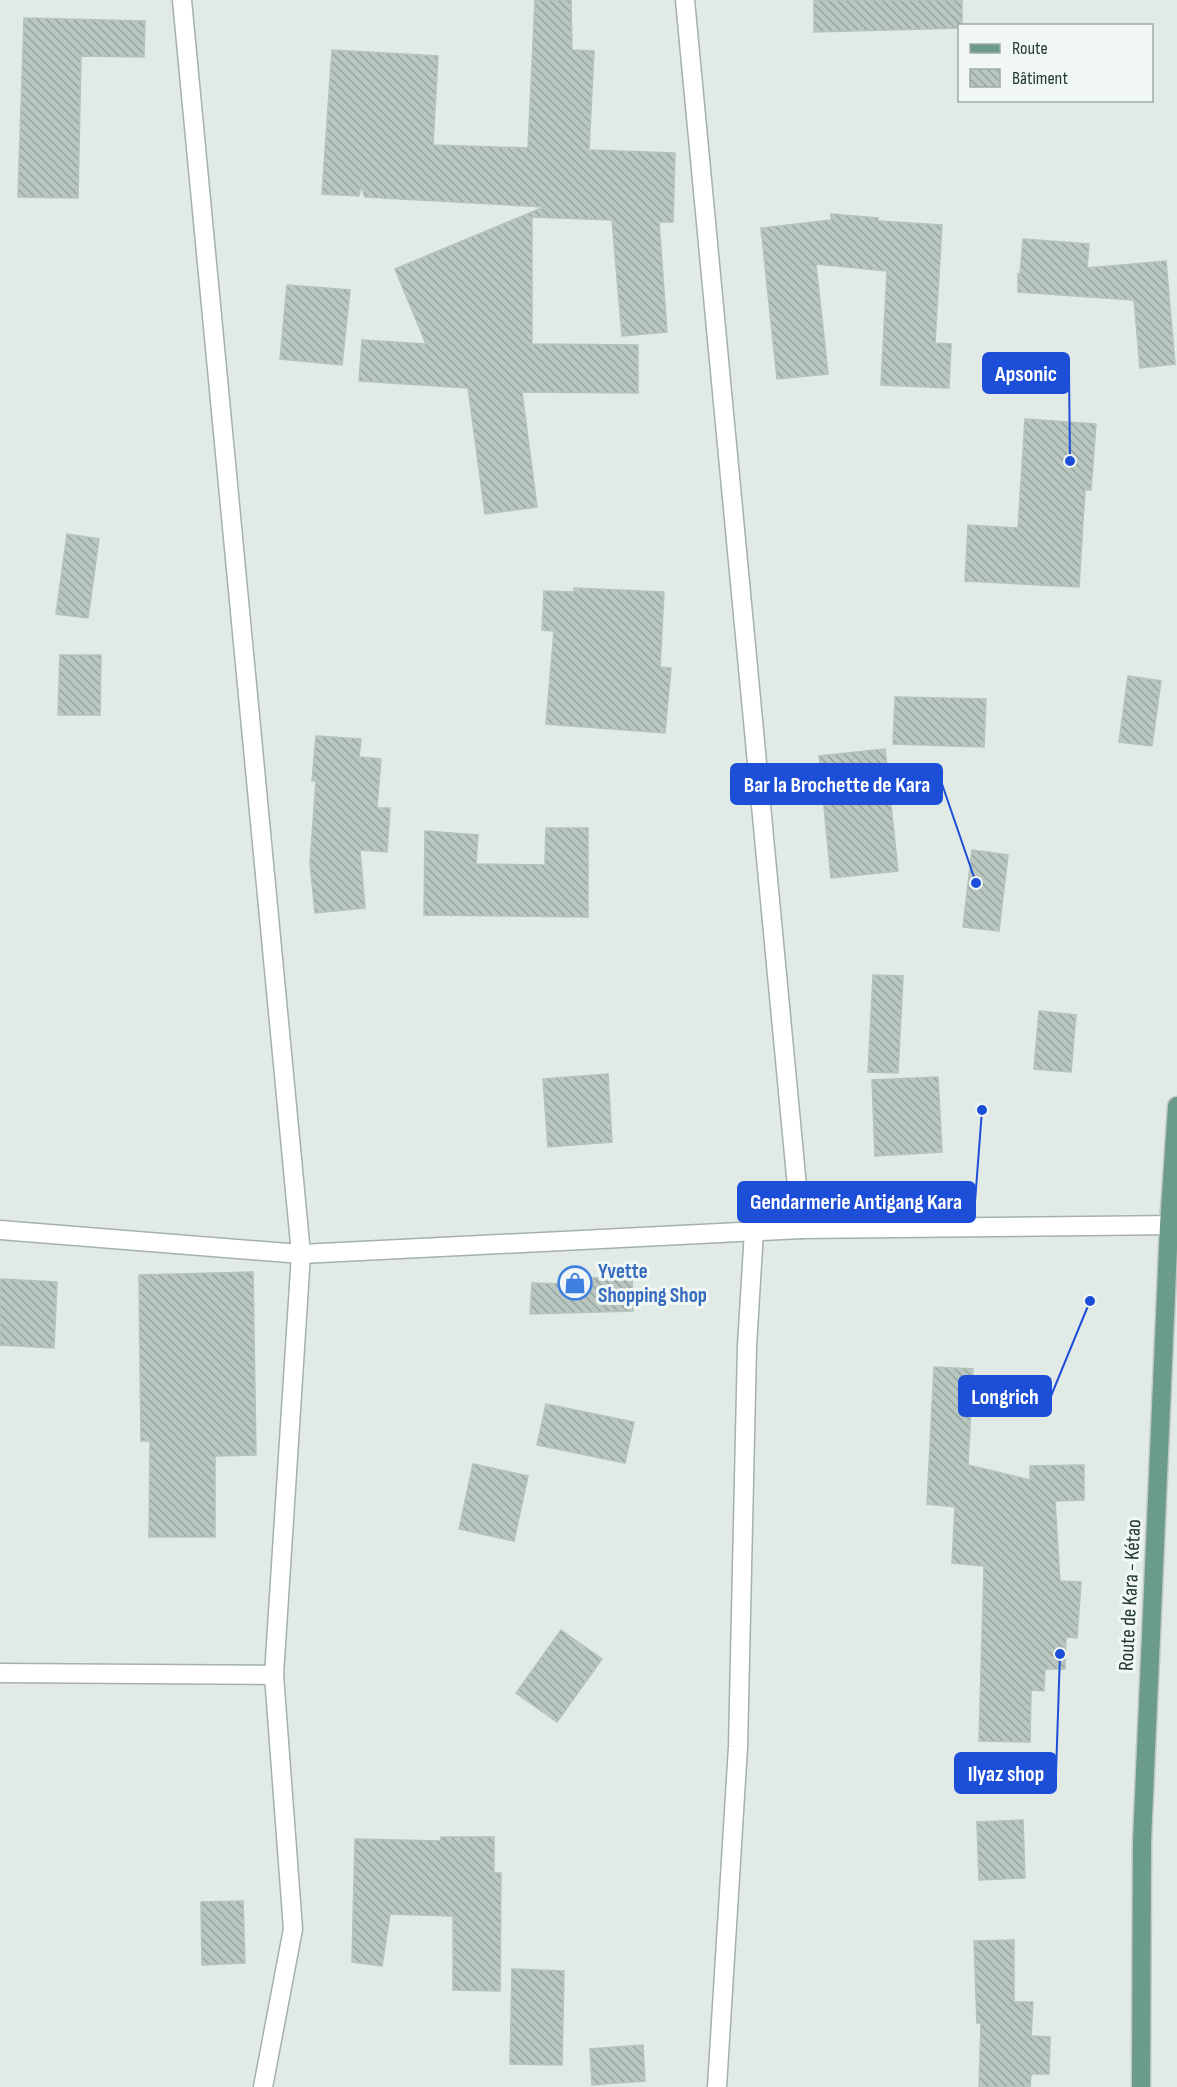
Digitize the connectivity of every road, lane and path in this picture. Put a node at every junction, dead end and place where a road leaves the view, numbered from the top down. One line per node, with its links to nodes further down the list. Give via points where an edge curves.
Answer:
1 (182, 0): 8 (street)
2 (685, 0): 5 (street)
3 (1177, 1106): 4 (main road, Route de Kara - Kétao)
4 (1173, 1225): 5 (street); 13 (main road, Route de Kara - Kétao, via 1142,1841)
5 (801, 1229): 7 (street)
6 (0, 1230): 8 (street)
7 (754, 1232): 8 (street); 12 (street, via 747,1346 738,1747)
8 (301, 1254): 10 (street)
9 (0, 1673): 10 (street)
10 (274, 1675): 11 (street, via 293,1929)
11 (263, 2087)
12 (717, 2087)
13 (1140, 2087)

